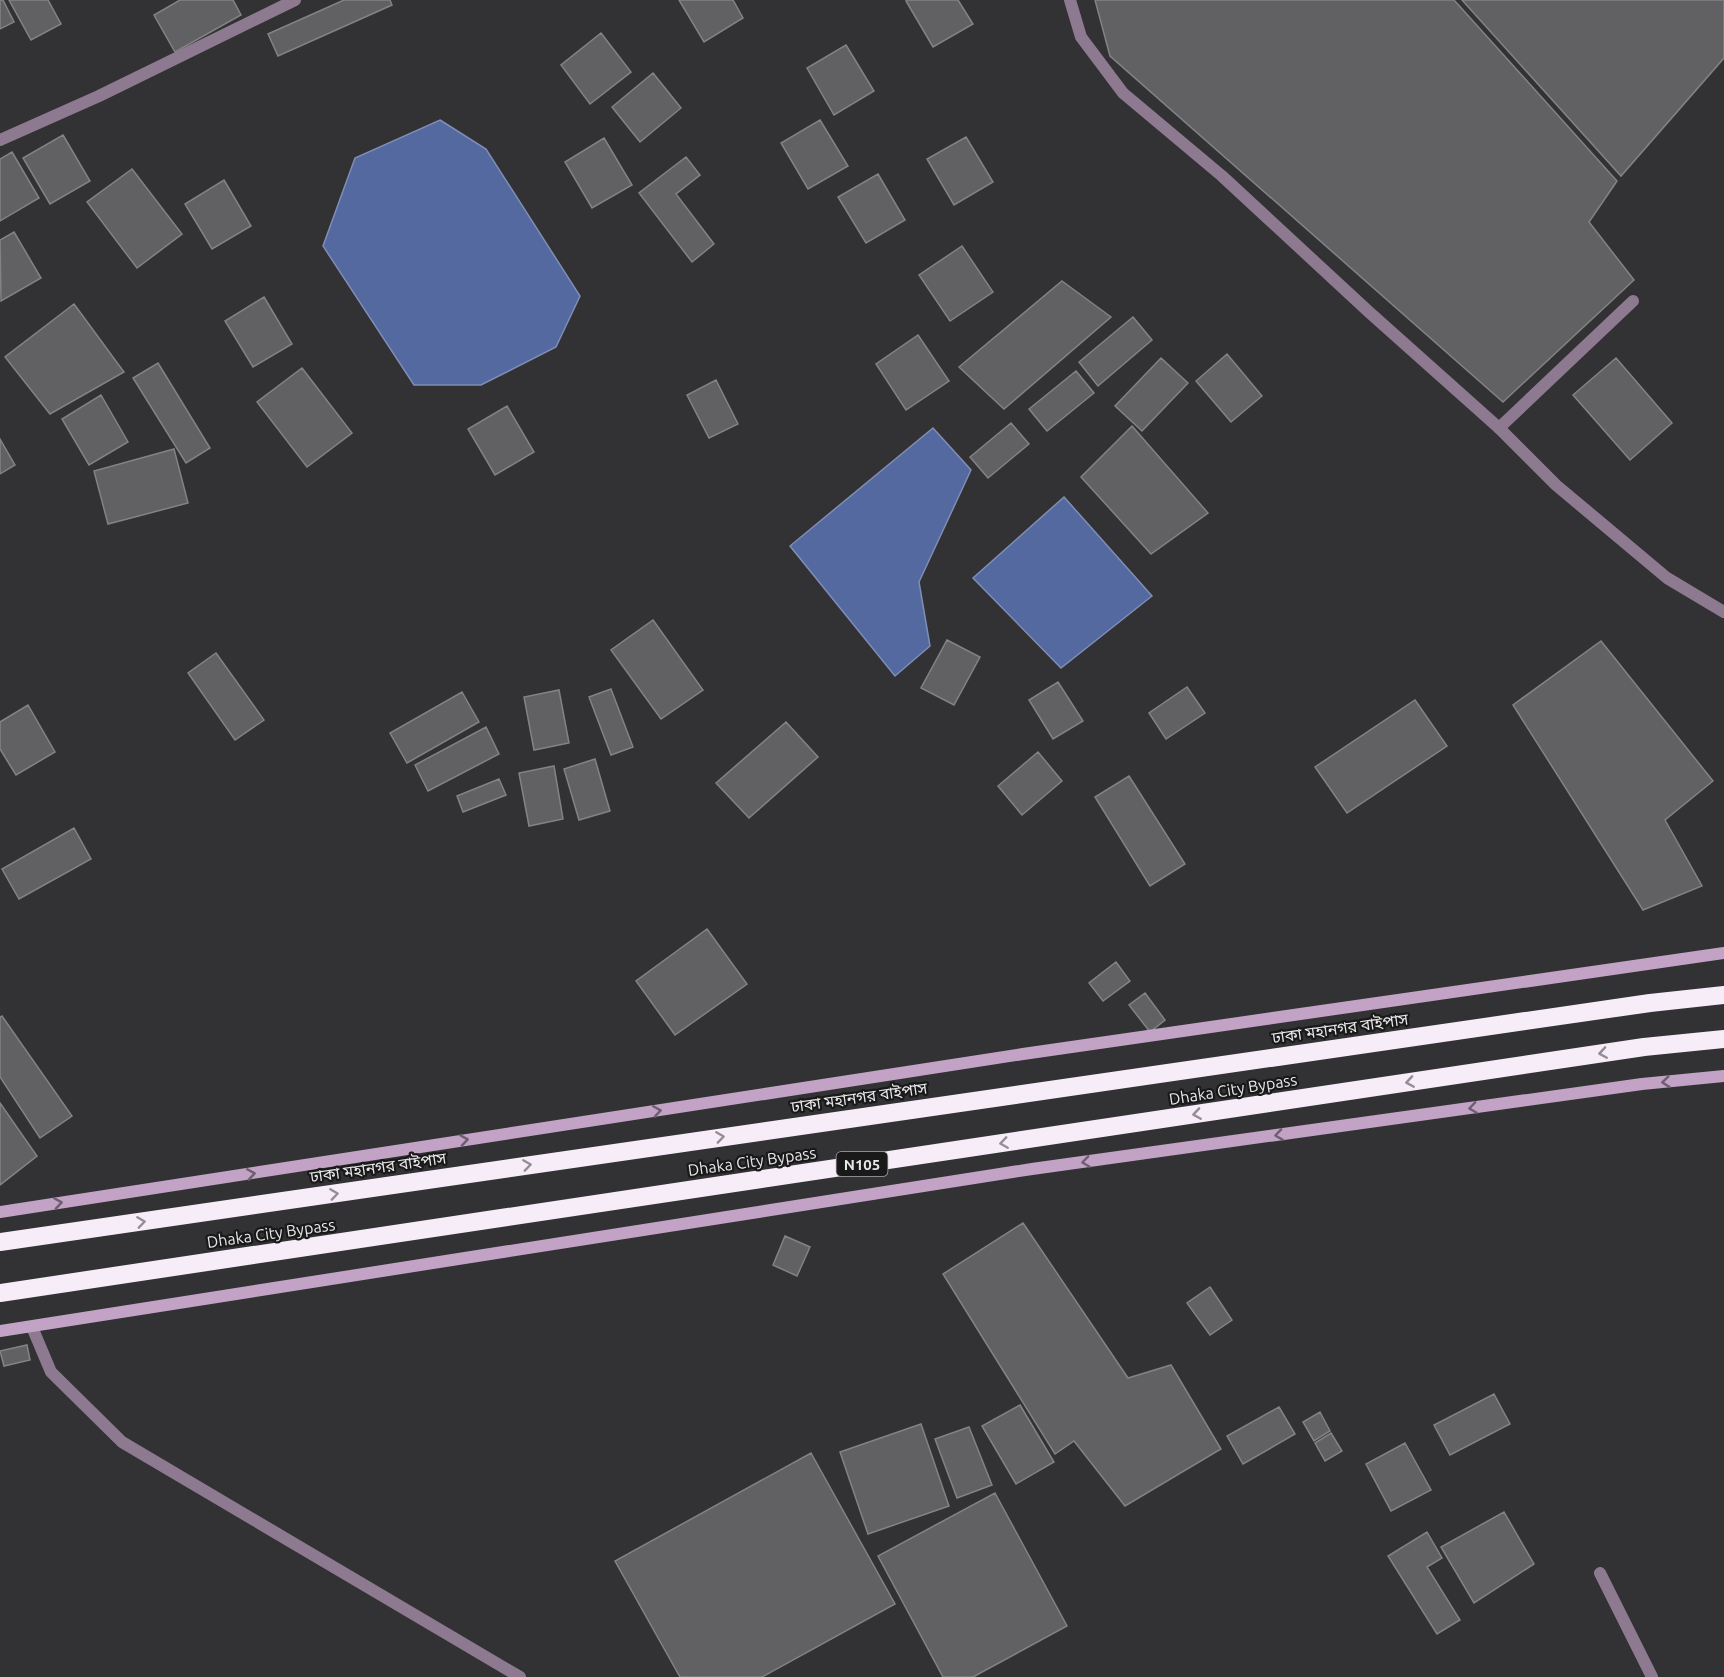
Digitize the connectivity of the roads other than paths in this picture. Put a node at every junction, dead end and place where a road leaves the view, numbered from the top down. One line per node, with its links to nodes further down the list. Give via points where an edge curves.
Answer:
1 (295, 0): 3 (street)
2 (1070, 0): 5 (street, via 1081,37 1124,93 1222,176)
3 (0, 140)
4 (1633, 301): 5 (street)
5 (1499, 428): 6 (street, via 1556,485 1667,578)
6 (1724, 612)
7 (1724, 953): 11 (main road, one-way to 7, via 1023,1054)
8 (1724, 996): 12 (highway, ঢাকা মহানগর বাইপাস, one-way to 8, via 1638,1005)
9 (1724, 1039): 13 (highway, Dhaka City Bypass / N105, one-way to 13, via 1644,1047)
10 (1724, 1077): 14 (main road, one-way to 14, via 1642,1084 1032,1169)
11 (0, 1212)
12 (0, 1242)
13 (0, 1293)
14 (32, 1327): 15 (main road); 17 (street, via 51,1372 122,1442)
15 (0, 1331)
16 (1600, 1572): 18 (street)
17 (520, 1677)
18 (1652, 1677)

